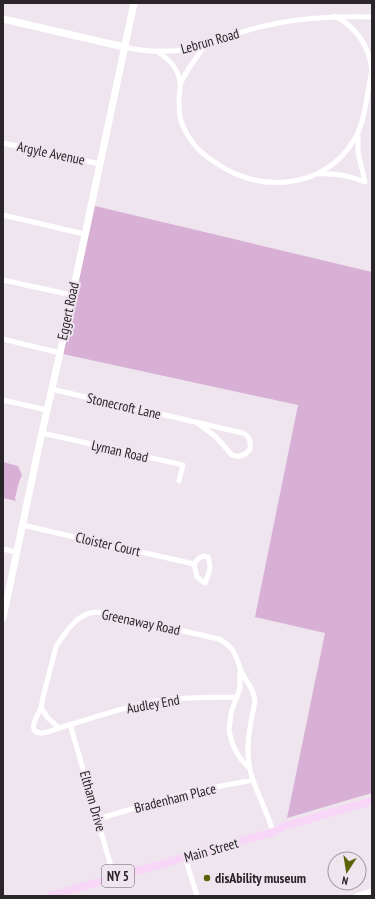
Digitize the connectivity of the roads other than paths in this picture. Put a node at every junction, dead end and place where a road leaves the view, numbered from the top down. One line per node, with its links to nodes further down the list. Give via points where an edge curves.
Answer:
1 (134, 3): 6 (street, Eggert Road)
2 (334, 16): 3 (street, Lebrun Road); 5 (street, Lebrun Road, via 270,24); 8 (street, via 359,35 368,50)
3 (372, 17)
4 (3, 19): 6 (street, Lebrun Road)
5 (205, 45): 7 (street, Lebrun Road); 9 (street)
6 (124, 47): 7 (street, Lebrun Road); 12 (street, Eggert Road)
7 (158, 52): 9 (street, via 175,69)
8 (372, 70): 10 (street)
9 (180, 84): 13 (street, via 180,116 185,131 195,146 224,169 245,178 276,183)
10 (358, 131): 13 (street, via 355,140 343,155); 13 (street, via 358,152 365,182 344,175)
11 (3, 143): 12 (street, Argyle Avenue)
12 (100, 164): 15 (street, Eggert Road)
13 (318, 174)
14 (3, 215): 15 (street)
15 (84, 234): 17 (street, Eggert Road)
16 (3, 280): 17 (street)
17 (72, 294): 19 (street, Eggert Road)
18 (3, 339): 19 (street)
19 (60, 353): 20 (street, Eggert Road)
20 (51, 390): 22 (street, Eggert Road); 23 (street, Stonecroft Lane)
21 (3, 400): 22 (street)
22 (47, 410): 24 (street, Eggert Road)
23 (196, 422): 23 (street, Stonecroft Lane, via 216,437 232,455 242,456 250,449 250,439 246,434)
24 (42, 433): 25 (street, Lyman Road, via 183,465); 26 (street, Eggert Road)
25 (179, 481)
26 (22, 525): 28 (street, Eggert Road); 29 (street, Cloister Court)
27 (3, 549): 28 (street)
28 (16, 552): 30 (street, Eggert Road)
29 (194, 564): 29 (street, Cloister Court, via 197,577 205,583 210,568 208,558 199,558)
30 (3, 618)
31 (240, 667): 32 (street); 33 (street, Greenaway Road, via 229,645 219,639 92,612 79,618 56,647); 36 (street, Greenaway Road, via 255,700 248,741)
32 (237, 697): 34 (street, Audley End, via 200,696 162,700); 36 (street, via 231,713 229,731 237,753)
33 (41, 708): 35 (street); 35 (street, Greenaway Road, via 34,722 34,730 41,734)
34 (70, 724): 35 (street, Greenaway Road); 39 (street, Eltham Drive)
35 (59, 728)
36 (249, 768): 37 (street)
37 (252, 780): 39 (street, Bradenham Place, via 194,792); 40 (street)
38 (372, 802): 40 (main road, Main Street / NY 5, via 285,826)
39 (98, 819): 42 (street, Eltham Drive)
40 (273, 832): 41 (main road, Main Street / NY 5)
41 (185, 857): 42 (main road, Main Street / NY 5); 45 (street)
42 (114, 877): 44 (main road, Main Street / NY 5)
43 (372, 891): 46 (street)
44 (50, 896)
45 (197, 896)
46 (356, 896)

